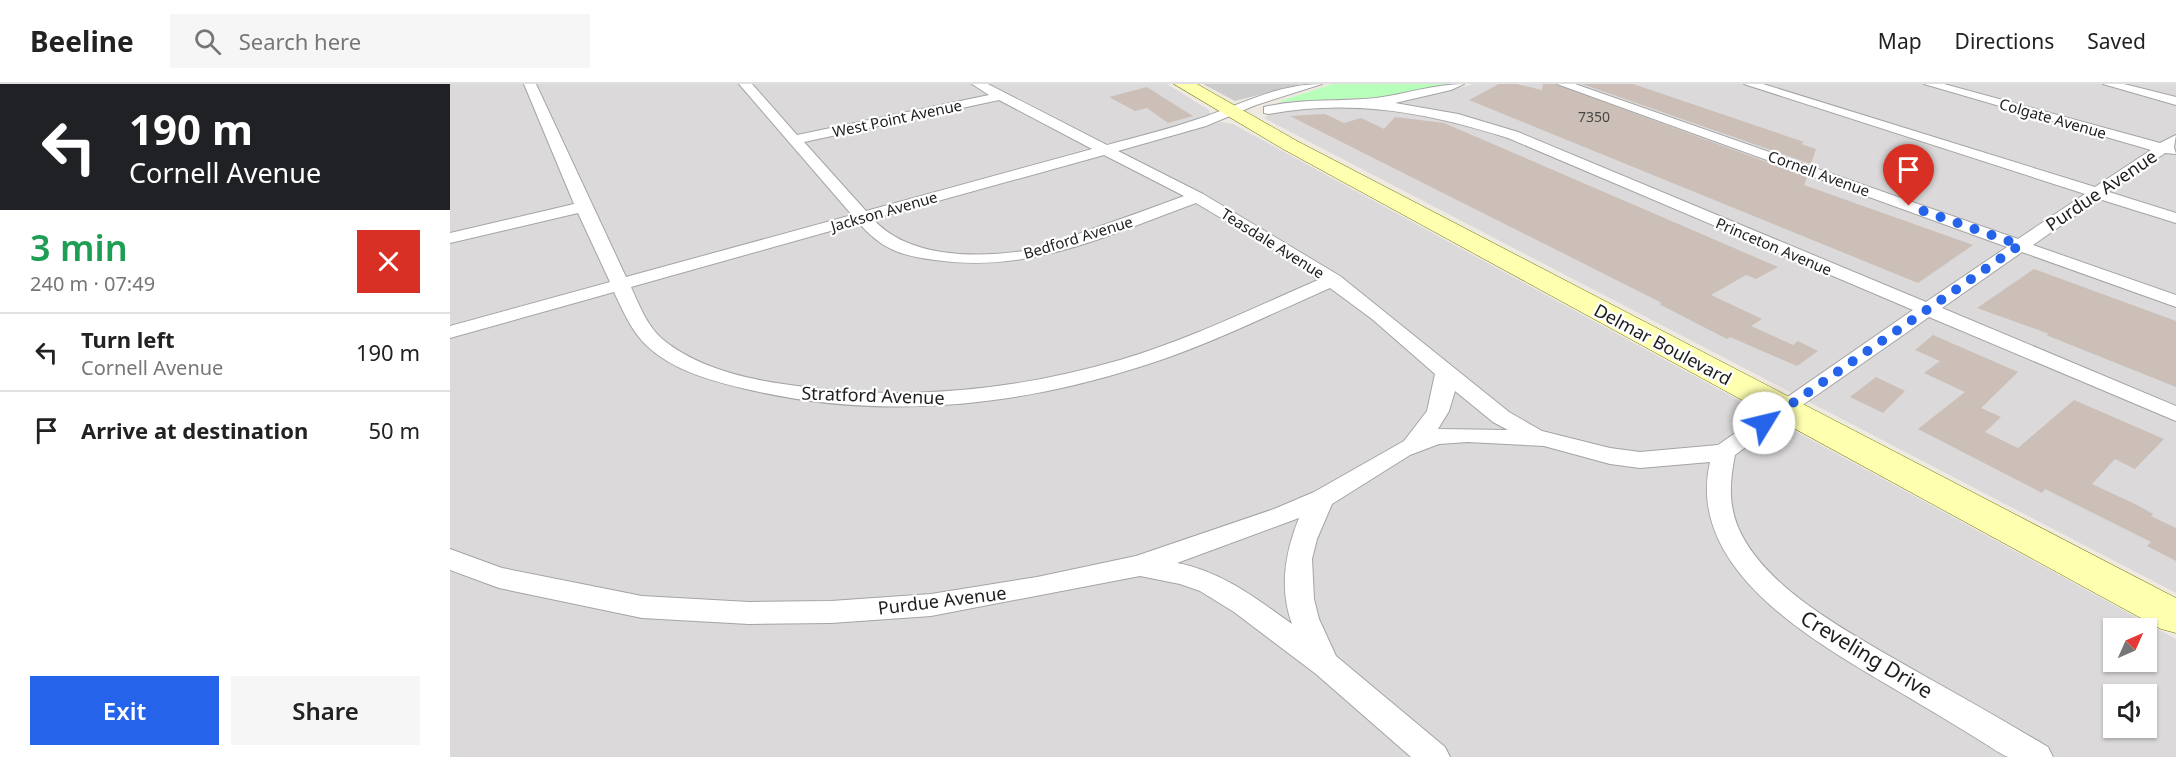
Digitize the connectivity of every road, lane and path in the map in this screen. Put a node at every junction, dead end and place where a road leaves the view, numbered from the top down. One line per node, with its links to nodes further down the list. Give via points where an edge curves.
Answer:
1 (530, 84): 20 (street, Stratford Avenue)
2 (745, 84): 15 (street, Bedford Avenue)
3 (978, 84): 11 (street, Teasdale Avenue)
4 (1183, 84): 14 (main road, Delmar Boulevard)
5 (1316, 84): 14 (street, Jackson Avenue)
6 (1458, 84): 13 (street)
7 (1563, 84): 24 (street, Cornell Avenue)
8 (1750, 84): 18 (street)
9 (1930, 84): 16 (street, Colgate Avenue)
10 (2109, 84): 12 (street)
11 (1000, 96): 15 (street, West Point Avenue); 17 (street, Teasdale Avenue)
12 (2176, 100)
13 (1365, 102): 14 (street); 28 (street, Princeton Avenue, via 1458,118 1513,135)
14 (1234, 114): 17 (street, Jackson Avenue); 31 (main road, Delmar Boulevard)
15 (793, 141): 21 (street, Bedford Avenue)
16 (2171, 147): 18 (street, Purdue Avenue)
17 (1106, 149): 19 (street, Teasdale Avenue); 21 (street, Jackson Avenue)
18 (2097, 193): 22 (street); 24 (street, Purdue Avenue)
19 (1197, 197): 21 (street, Bedford Avenue, via 1056,248 991,259 912,252 880,237); 25 (street, Teasdale Avenue)
20 (582, 207): 23 (street); 26 (street, Stratford Avenue)
21 (861, 217): 26 (street, Jackson Avenue)
22 (2176, 218)
23 (450, 238)
24 (2020, 245): 27 (street, Cornell Avenue); 28 (street, Purdue Avenue)
25 (1333, 280): 26 (street, Stratford Avenue, via 1180,346 1081,378 963,397 888,399 814,397 702,369 653,341); 30 (street, Teasdale Avenue)
26 (620, 284): 29 (street, Jackson Avenue)
27 (2176, 301)
28 (1926, 310): 31 (street, Purdue Avenue); 32 (street, Princeton Avenue)
29 (450, 332)
30 (1446, 371): 33 (street, Teasdale Avenue, via 1501,417); 34 (street, Purdue Avenue, via 1442,407)
31 (1783, 408): 35 (street, Purdue Avenue); 39 (main road, Delmar Boulevard)
32 (2176, 414)
33 (1544, 438): 34 (street, Purdue Avenue, via 1468,435 1436,437); 35 (street, Purdue Avenue, via 1572,448 1640,460)
34 (1413, 445): 36 (street, Purdue Avenue)
35 (1724, 452): 42 (street, Creveling Drive, via 1718,480 1726,530 1749,565 1782,600 1819,629)
36 (1323, 498): 38 (street, Purdue Avenue); 40 (street, via 1301,544 1296,577 1311,639)
37 (450, 559): 38 (street, Purdue Avenue, via 499,578 642,607 749,613 931,605)
38 (1138, 566): 40 (street, via 1183,574 1210,585 1244,604)
39 (2176, 617)
40 (1326, 665): 41 (street)
41 (1434, 757)
42 (2037, 757)

